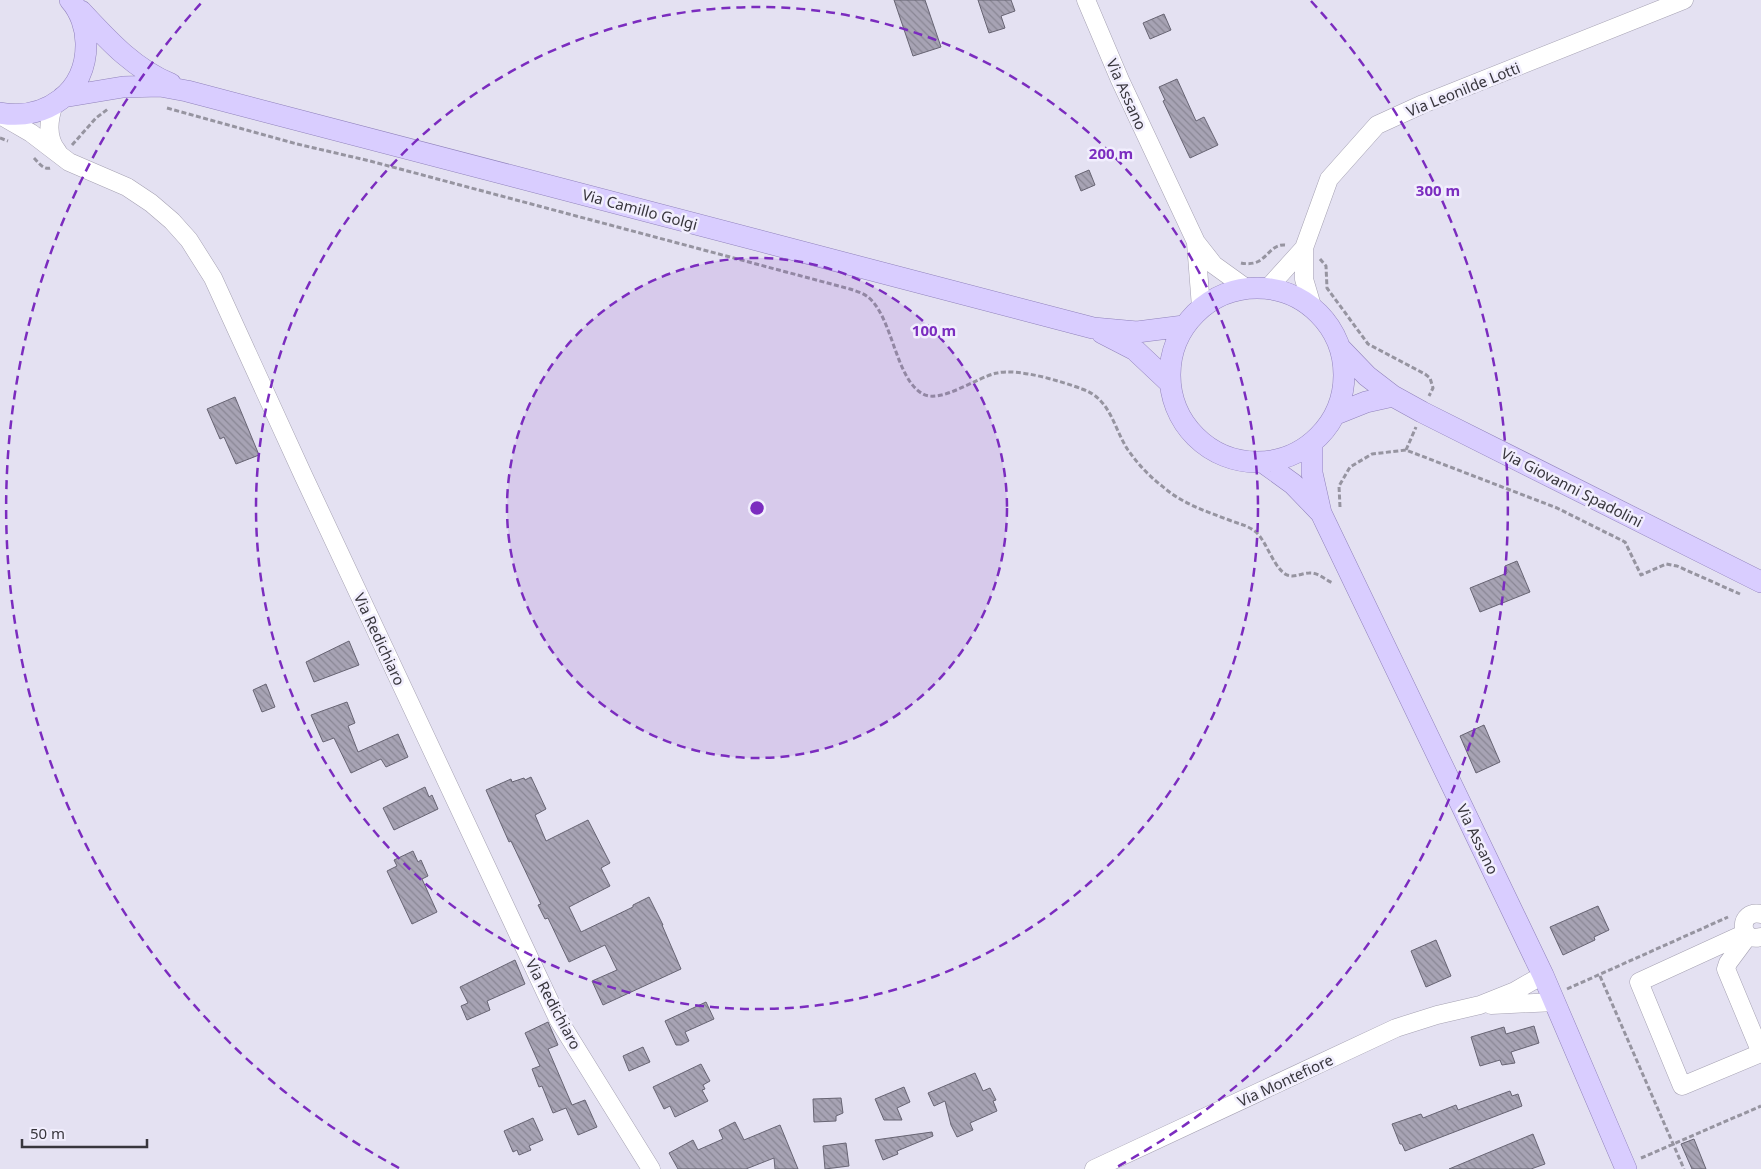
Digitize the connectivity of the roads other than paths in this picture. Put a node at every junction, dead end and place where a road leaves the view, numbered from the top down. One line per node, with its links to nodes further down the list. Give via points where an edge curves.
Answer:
1 (1086, 0): 8 (street, Via Assano)
2 (1684, 0): 9 (street, Via Leonilde Lotti, via 1377,125 1329,179)
3 (72, 2): 4 (main road, Via Camillo Golgi, via 139,67); 5 (main road, via 82,19 86,53 74,84)
4 (187, 91): 5 (main road, Via Camillo Golgi, via 160,86 132,86); 15 (main road, Via Camillo Golgi)
5 (59, 101): 6 (main road, Via Camillo Golgi, via 35,112); 7 (street, via 49,126 50,138)
6 (0, 114): 7 (street, Via Redichiaro)
7 (62, 157): 30 (street, Via Redichiaro, via 127,187 151,203 189,240 213,278 558,1019)
8 (1196, 242): 10 (street, Via Assano, via 1214,266); 13 (street, Via Assano)
9 (1304, 248): 11 (street, Via Leonilde Lotti); 12 (street, Via Leonilde Lotti, via 1304,279)
10 (1246, 288): 11 (main road); 13 (main road, via 1222,294)
11 (1268, 288): 12 (main road, via 1291,294)
12 (1312, 306): 16 (main road, via 1330,325)
13 (1201, 307): 14 (main road)
14 (1184, 326): 15 (main road, Via Camillo Golgi, via 1137,332); 17 (main road, via 1172,353)
15 (1093, 328): 17 (main road, Via Camillo Golgi, via 1134,350)
16 (1341, 349): 18 (main road, Via Giovanni Spadolini, via 1367,376); 19 (main road, via 1345,382)
17 (1170, 383): 21 (main road, via 1182,420 1208,448 1244,462)
18 (1393, 396): 19 (main road); 23 (main road, Via Giovanni Spadolini)
19 (1336, 414): 20 (main road)
20 (1312, 444): 21 (main road, via 1290,457); 22 (main road, Via Assano, via 1312,473)
21 (1264, 463): 22 (main road, Via Assano, via 1293,484)
22 (1321, 513): 26 (main road, Via Assano)
23 (1754, 584)
24 (1761, 914): 25 (street, via 1747,917 1744,925)
25 (1752, 935): 25 (street, via 1639,982 1682,1086 1761,1053 1726,969)
26 (1543, 975): 27 (main road, Via Assano); 28 (street, Via Montefiore, via 1515,992)
27 (1555, 1002): 28 (street, Via Montefiore); 29 (main road, Via Assano)
28 (1480, 1005): 31 (street, Via Montefiore, via 1396,1028)
29 (1627, 1166)
30 (651, 1169)
31 (1094, 1169)

